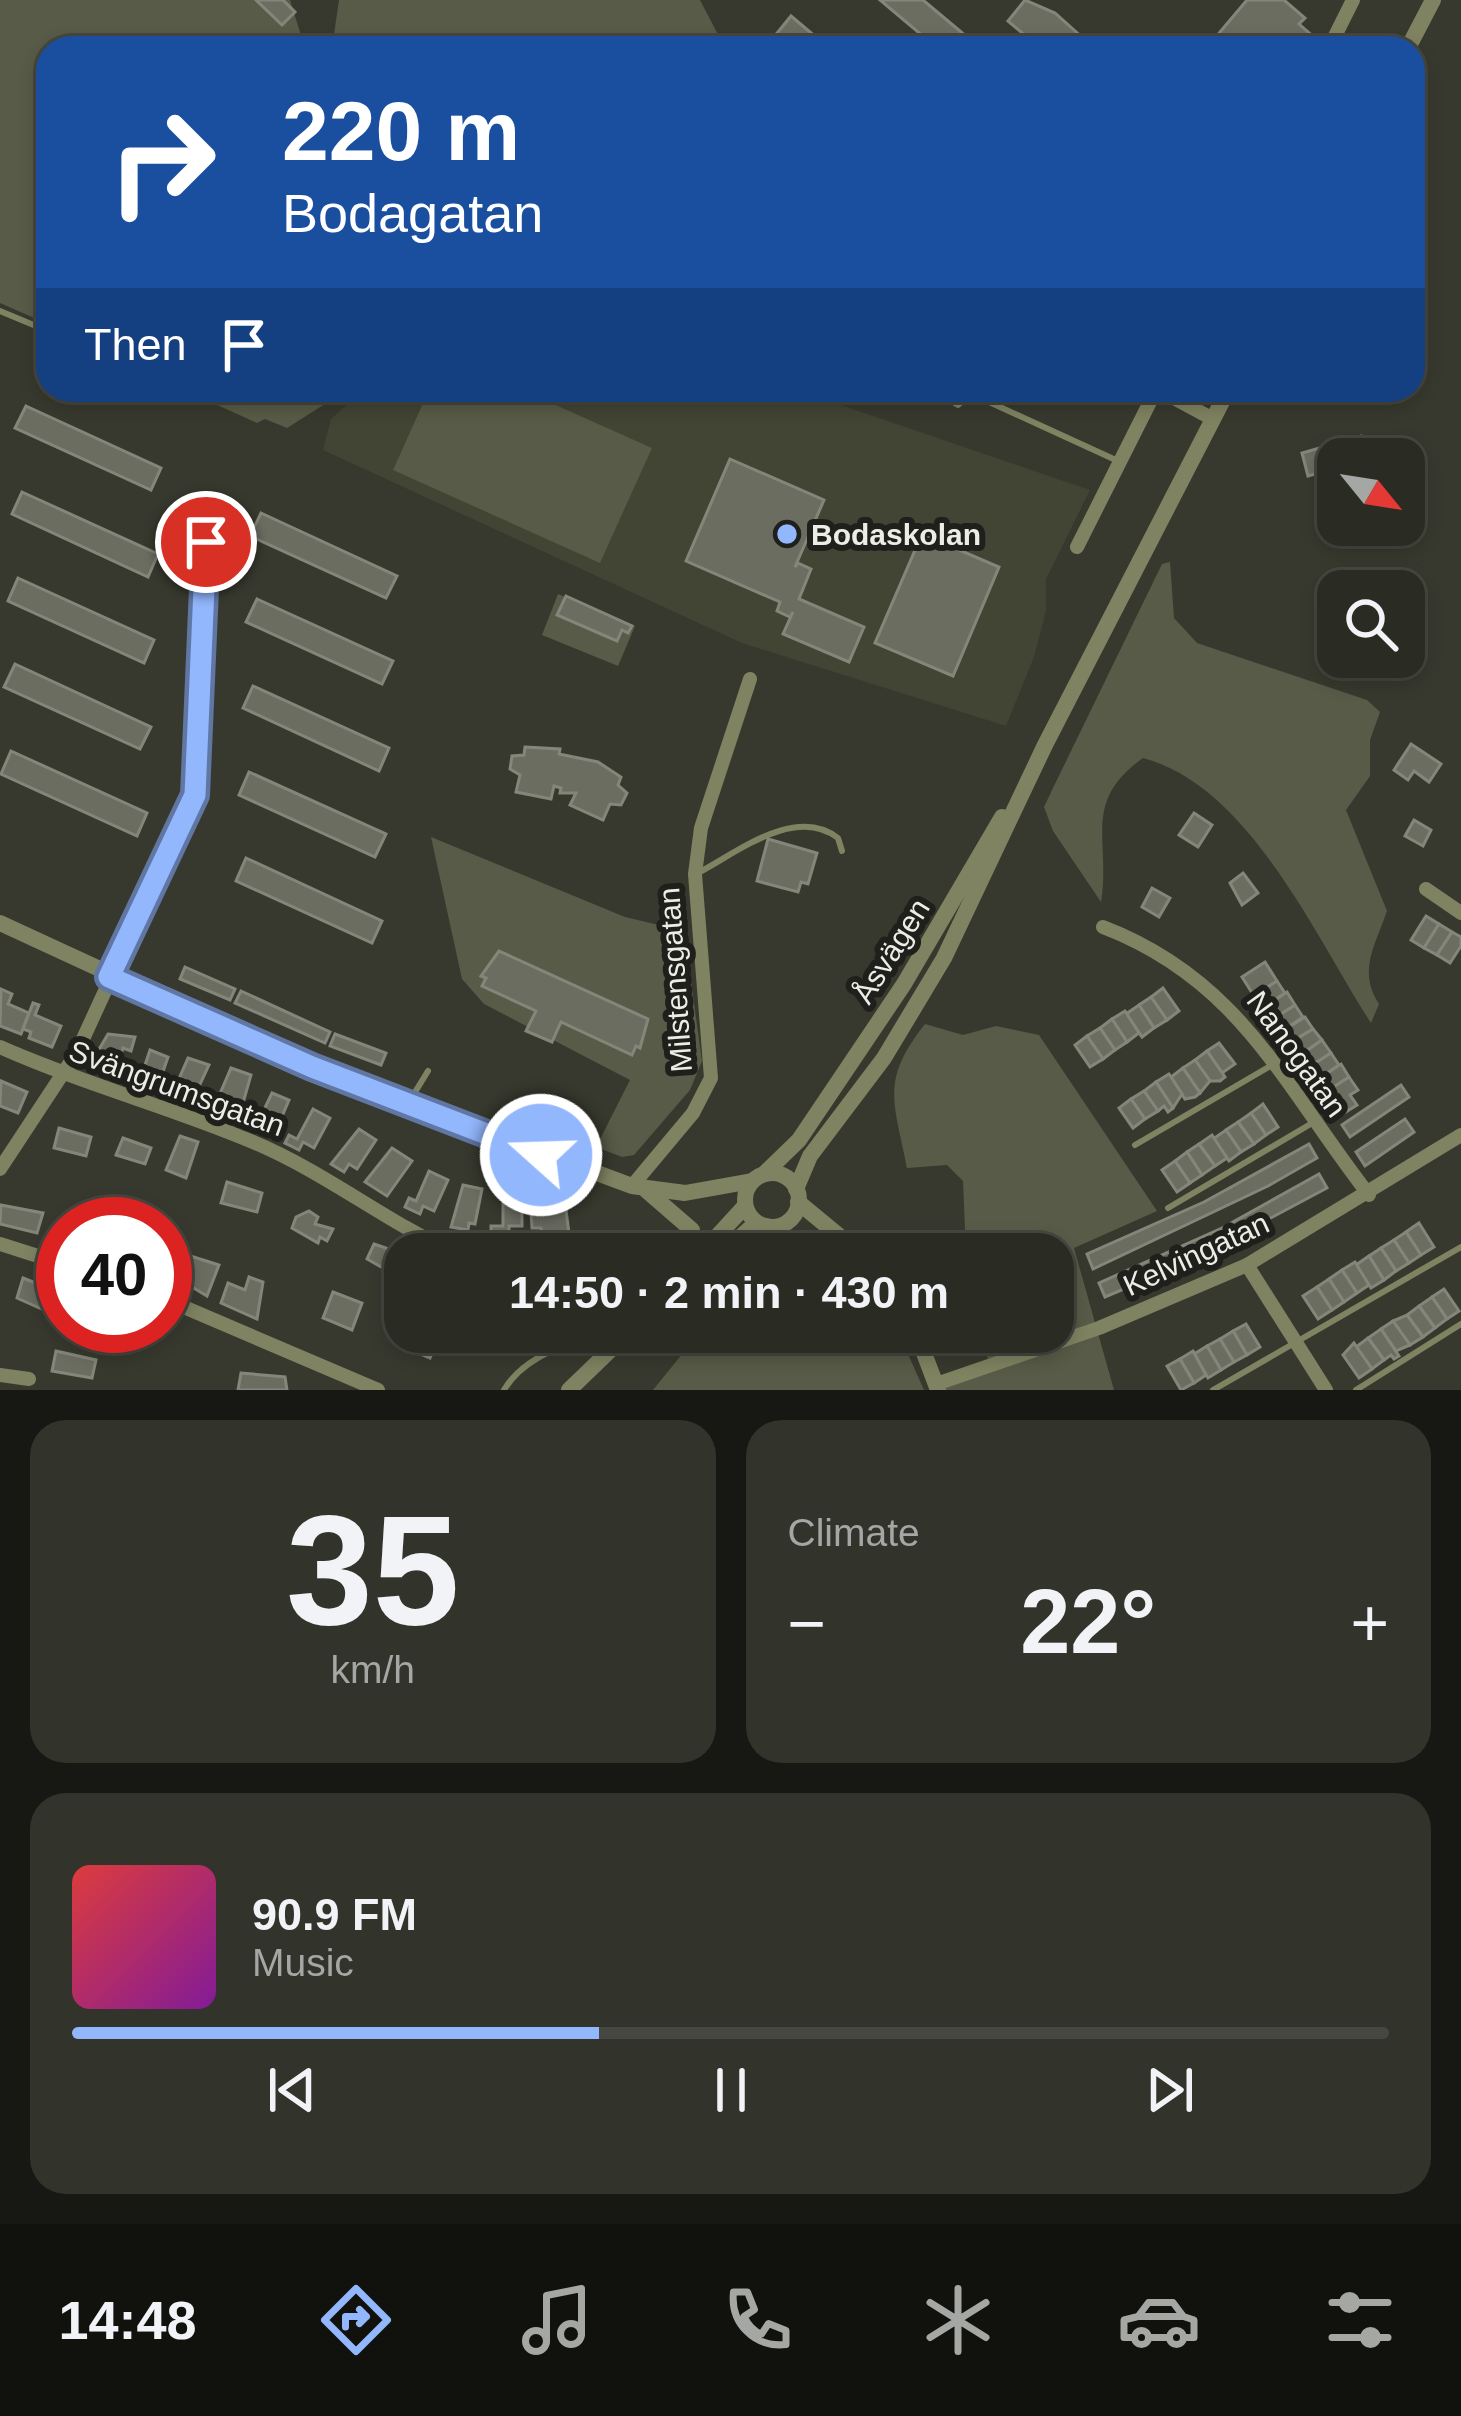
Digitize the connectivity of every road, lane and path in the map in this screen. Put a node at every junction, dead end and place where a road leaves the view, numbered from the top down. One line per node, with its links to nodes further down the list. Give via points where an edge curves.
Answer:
1 (1353, 0): 3 (street)
2 (1433, 0): 4 (street)
3 (1334, 36)
4 (1414, 36)
5 (0, 310): 6 (lane)
6 (36, 326)
7 (990, 402): 12 (lane)
8 (1152, 402): 12 (street)
9 (1181, 402): 11 (street)
10 (1222, 402): 11 (street, Åsvägen)
11 (1213, 419): 16 (street, Åsvägen)
12 (1121, 463): 14 (street)
13 (206, 542): 23 (street, via 195,795)
14 (1077, 547)
15 (750, 679): 18 (street, Milstensgatan, via 701,828)
16 (1046, 745): 33 (street, Åsvägen, via 894,999 799,1141); 36 (street, Åsvägen, via 944,958 884,1058 810,1156)
17 (842, 851): 18 (lane, via 828,830 810,826 742,845)
18 (695, 874): 34 (street, Milstensgatan, via 712,1078)
19 (1426, 889): 20 (street)
20 (1461, 913)
21 (0, 922): 23 (street)
22 (1103, 926): 25 (street, Nanogatan, via 1161,952 1223,999)
23 (109, 977): 27 (street); 28 (street)
24 (0, 1048): 27 (street, Svängrumsgatan)
25 (1275, 1063): 29 (street, Nanogatan); 31 (lane)
26 (428, 1071): 28 (lane)
27 (64, 1076): 32 (street); 41 (street, Svängrumsgatan, via 251,1141)
28 (407, 1105): 34 (street)
29 (1314, 1122): 37 (street, Nanogatan); 39 (lane)
30 (1461, 1135): 37 (street, Kelvingatan)
31 (1136, 1145)
32 (0, 1169)
33 (758, 1178): 35 (street); 36 (street, via 781,1175); 38 (street)
34 (639, 1188): 35 (street); 42 (street)
35 (715, 1189): 38 (street)
36 (797, 1196): 40 (street); 46 (street)
37 (1369, 1196): 50 (street, Kelvingatan)
38 (745, 1205): 40 (street, via 755,1221); 43 (street)
39 (1168, 1208)
40 (775, 1225): 44 (street); 45 (street)
41 (410, 1233)
42 (692, 1233)
43 (720, 1233)
44 (745, 1233)
45 (827, 1233)
46 (833, 1233)
47 (0, 1244): 49 (street)
48 (1461, 1247): 53 (lane)
49 (36, 1255)
50 (1247, 1265): 53 (street); 59 (street, Kelvingatan)
51 (192, 1310): 60 (street)
52 (1461, 1324): 65 (lane)
53 (1294, 1346): 63 (lane); 64 (street)
54 (551, 1353): 61 (lane, via 517,1371)
55 (605, 1353): 62 (street)
56 (924, 1353): 59 (street)
57 (0, 1375): 58 (street)
58 (29, 1379)
59 (936, 1387)
60 (378, 1390)
61 (505, 1390)
62 (569, 1390)
63 (1214, 1390)
64 (1325, 1390)
65 (1356, 1390)

